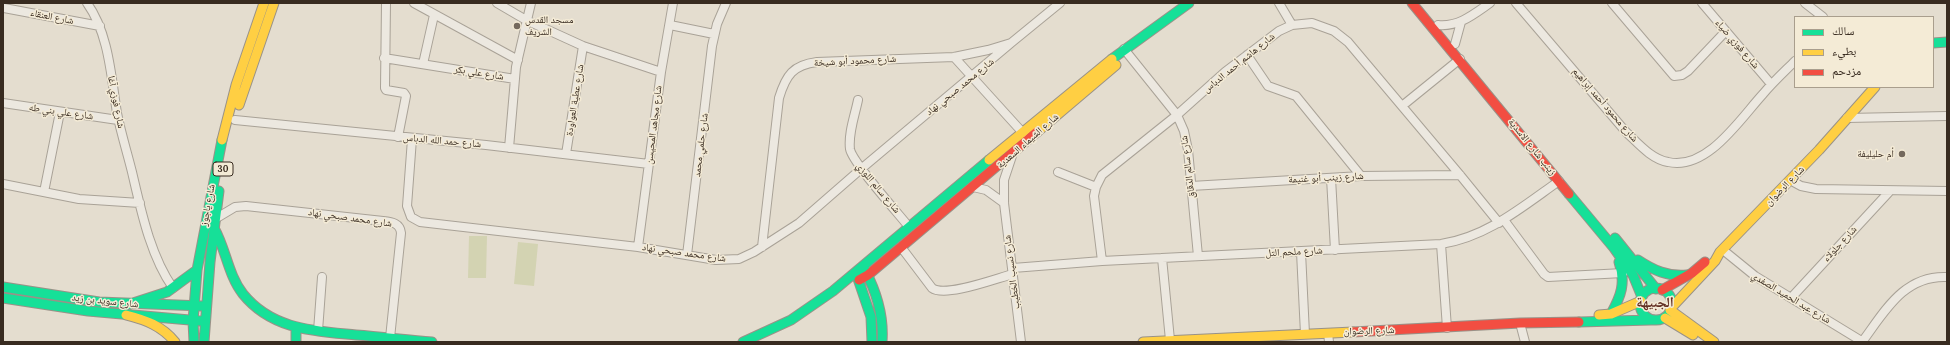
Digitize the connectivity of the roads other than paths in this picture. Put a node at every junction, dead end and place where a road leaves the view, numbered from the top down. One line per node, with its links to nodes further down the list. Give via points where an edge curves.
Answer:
1 (87, 3): 29 (street, شارع فوزي آغا)
2 (264, 3): 98 (main road, شارع ياجوز / 30, via 226,119)
3 (274, 3): 58 (main road, شارع ياجوز / 30)
4 (386, 3): 40 (street)
5 (414, 3): 22 (street)
6 (497, 3): 24 (street)
7 (531, 3): 24 (street, شارع علي بكر)
8 (673, 3): 26 (street, شارع مجاهد المحيسن)
9 (726, 3): 31 (street, شارع حلمي محمد)
10 (1060, 3): 33 (street, شارع محمود أبو شيخة)
11 (1190, 3): 37 (main road, شارع الشيماء السعدية)
12 (1198, 3): 37 (main road, شارع الشيماء السعدية)
13 (1279, 3): 27 (street)
14 (1412, 3): 41 (main road, زينب شارع الاسدية)
15 (1420, 3): 28 (main road, زينب شارع الاسدية)
16 (1490, 3): 25 (street)
17 (1516, 3): 48 (street, شارع محمود أحمد إبراهيم, via 1626,132 1643,148 1666,162 1680,164 1691,161 1712,149)
18 (1612, 3): 30 (street, via 1674,76 1688,71)
19 (1702, 3): 30 (street, شارع فوزي ضياء)
20 (1805, 3): 23 (street)
21 (4, 9): 29 (street, شارع العنقاء)
22 (434, 15): 42 (street); 44 (street)
23 (1823, 16)
24 (526, 20): 36 (street); 42 (street, شارع علي بكر)
25 (1461, 22): 28 (street); 35 (street)
26 (670, 25): 31 (street); 45 (street, شارع مجاهد المحيسن)
27 (1292, 25): 38 (street, شارع هاشم أحمد الدباس, via 1269,37); 52 (street, شارع هاشم أحمد الدباس, via 1316,24 1341,36)
28 (1438, 25): 35 (main road, زينب شارع الاسدية)
29 (100, 26): 57 (street, شارع فوزي آغا)
30 (1726, 32): 48 (street, شارع فوزي ضياء)
31 (714, 34): 93 (street, شارع حلمي محمد)
32 (1947, 42): 34 (main road)
33 (1011, 43): 39 (street, شارع محمود أبو شيخة); 46 (street, شارع محمد صبحي نهاد)
34 (1934, 43)
35 (1454, 44): 94 (main road, زينب شارع الاسدية)
36 (583, 46): 45 (street); 64 (street, شارع عطية العواودة)
37 (1126, 52): 54 (street, شارع سالم الدقاق); 59 (main road, شارع الشيماء السعدية); 63 (main road, شارع الشيماء السعدية)
38 (1247, 55): 54 (street, شارع هاشم أحمد الدباس); 69 (street, via 1268,86 1296,96)
39 (954, 57): 46 (street); 87 (street, شارع محمود أبو شيخة, via 828,61 806,64 793,70 786,79 779,98)
40 (384, 58): 44 (street, شارع علي بكر); 60 (street, via 384,88 404,93 406,96)
41 (1460, 59): 52 (street); 72 (main road, زينب شارع الاسدية)
42 (518, 60): 47 (street, شارع علي بكر)
43 (1794, 62): 48 (street, شارع محمود أحمد إبراهيم)
44 (423, 64): 47 (street, شارع علي بكر)
45 (661, 72): 65 (street, شارع مجاهد المحيسن)
46 (972, 75): 59 (street); 66 (street, شارع محمد صبحي نهاد)
47 (515, 79): 62 (street)
48 (1771, 84)
49 (1874, 88): 56 (main road, شارع الرضوان)
50 (858, 100): 66 (street, شارع سالم اللوزي, via 850,148)
51 (3, 103): 53 (street, شارع علي بني طه)
52 (1402, 106): 68 (street, شارع هاشم أحمد الدباس)
53 (60, 112): 57 (street, شارع علي بني طه); 78 (street)
54 (1177, 115): 74 (street, شارع سالم الدقاق, via 1187,140); 76 (street, شارع هاشم أحمد الدباس, via 1105,171)
55 (1947, 116): 56 (street)
56 (1848, 118): 71 (main road, شارع الرضوان)
57 (118, 120): 81 (street, شارع فوزي آغا)
58 (235, 120): 60 (street, شارع حمد الله الدباس); 83 (main road, شارع ياجوز / 30)
59 (1022, 132): 84 (main road, شارع الشيماء السعدية)
60 (398, 137): 61 (street, شارع حمد الله الدباس)
61 (412, 139): 62 (street, شارع حمد الله الدباس); 86 (street, شارع محمد صبحي نهاد, via 407,206 409,214 416,221 450,227)
62 (509, 148): 64 (street, شارع حمد الله الدباس)
63 (1013, 153): 75 (main road, شارع الشيماء السعدية); 80 (street, شارع نسيب الخطيب, via 1004,180)
64 (566, 154): 65 (street, شارع حمد الله الدباس)
65 (649, 164): 86 (street, شارع مجاهد المحيسن)
66 (861, 169): 84 (street, شارع سالم اللوزي); 87 (street, شارع محمد صبحي نهاد, via 799,223)
67 (1058, 172): 76 (street)
68 (1460, 175): 69 (street, شارع زينب أبو غنيمة); 82 (street, شارع هاشم أحمد الدباس)
69 (1361, 176): 70 (street, شارع زينب أبو غنيمة)
70 (1330, 178): 74 (street, شارع زينب أبو غنيمة); 90 (street)
71 (1790, 180): 79 (street, via 1801,186 1816,189); 91 (main road, شارع الرضوان)
72 (1559, 181): 82 (street, شارع ملحم التل); 89 (main road, زينب شارع الاسدية)
73 (3, 184): 78 (street)
74 (1191, 186): 95 (street, شارع سالم الدقاق)
75 (973, 187): 80 (street, via 986,190); 88 (main road, شارع الشيماء السعدية)
76 (1096, 187): 97 (street, شارع هاشم أحمد الدباس, via 1094,196)
77 (1947, 191): 79 (street)
78 (44, 192): 81 (street, via 95,201)
79 (1889, 192): 110 (street, شارع جلولاء)
80 (1004, 203): 100 (street, شارع نسيب الخطيب)
81 (140, 204): 107 (street, شارع فوزي آغا, via 164,274)
82 (1501, 222): 85 (street, شارع ملحم التل, via 1478,234); 101 (street, شارع هاشم أحمد الدباس, via 1548,277)
83 (214, 223): 114 (main road, شارع ياجوز / 30); 125 (main road, via 241,292 271,318); 129 (street, شارع محمد صبحي نهاد, via 235,207 246,206 384,221 397,225 401,228 401,233)
84 (909, 227): 99 (main road, شارع الشيماء السعدية)
85 (1441, 244): 90 (street, شارع ملحم التل); 126 (street)
86 (638, 247): 93 (street, شارع محمد صبحي نهاد)
87 (762, 247): 93 (street, شارع محمد صبحي نهاد, via 732,260)
88 (901, 247): 99 (main road, شارع الشيماء السعدية); 100 (street, شارع ملحم التل, via 932,288 938,291 969,288)
89 (1614, 248): 101 (main road); 111 (main road, زينب شارع الاسدية, via 1632,275)
90 (1335, 250): 92 (street, شارع ملحم التل)
91 (1722, 251): 102 (main road, شارع الرضوان, via 1714,254); 110 (street, شارع عبد الحميد الصفدي, via 1755,276); 115 (main road, شارع الرضوان)
92 (1301, 252): 95 (street, شارع ملحم التل); 128 (street)
93 (687, 255)
94 (1630, 255): 102 (main road, via 1663,273 1679,276); 108 (main road, زينب شارع الاسدية)
95 (1198, 256): 96 (street, شارع ملحم التل)
96 (1162, 258): 97 (street, شارع ملحم التل); 131 (street)
97 (1102, 261): 100 (street, شارع ملحم التل)
98 (198, 270): 107 (main road); 113 (main road, شارع ياجوز / 30)
99 (866, 271): 103 (main road, شارع الشيماء السعدية); 116 (main road)
100 (1013, 271): 140 (street, شارع نسيب الخطيب)
101 (1623, 273): 117 (main road, via 1622,293)
102 (1692, 273): 108 (main road, شارع الرضوان)
103 (857, 276): 116 (main road); 137 (main road, شارع الشيماء السعدية, via 798,317 764,335)
104 (322, 277): 127 (street)
105 (1947, 277): 145 (street, via 1929,278 1909,286 1884,312)
106 (3, 287): 112 (main road, شارع سويد بن زيد)
107 (173, 288): 112 (main road, via 159,296)
108 (1659, 289): 111 (main road, via 1645,292); 115 (main road, via 1670,297)
109 (3, 298): 118 (main road, شارع سويد بن زيد)
110 (1791, 298): 145 (street, شارع عبد الحميد الصفدي)
111 (1641, 299): 117 (main road, شارع الرضوان); 120 (main road, via 1641,309)
112 (127, 305): 113 (main road, شارع سويد بن زيد)
113 (194, 306): 114 (main road, شارع سويد بن زيد); 121 (main road, شارع ياجوز / 30)
114 (207, 306): 122 (main road, شارع ياجوز / 30)
115 (1671, 308): 119 (main road); 144 (main road)
116 (874, 309): 138 (main road); 139 (main road, via 883,325)
117 (1611, 314): 123 (main road, شارع الرضوان)
118 (126, 315): 121 (main road, شارع سويد بن زيد); 132 (main road, via 156,324)
119 (1665, 318): 120 (main road); 143 (main road)
120 (1651, 320): 123 (main road, شارع الرضوان)
121 (193, 321): 122 (main road, شارع سويد بن زيد); 133 (main road, شارع ياجوز / 30)
122 (206, 321): 134 (main road, شارع ياجوز / 30)
123 (1571, 321): 124 (main road, شارع الرضوان)
124 (1520, 323): 126 (main road, شارع الرضوان); 142 (street)
125 (296, 328): 127 (main road); 135 (main road)
126 (1447, 328): 130 (main road, شارع الرضوان)
127 (318, 331): 129 (main road)
128 (1305, 334): 130 (main road, شارع الرضوان); 131 (main road, شارع الرضوان)
129 (390, 338): 136 (main road)
130 (1329, 338)
131 (1170, 340): 141 (main road, شارع الرضوان)
132 (175, 342)
133 (194, 342)
134 (204, 342)
135 (296, 342)
136 (432, 342)
137 (743, 342)
138 (872, 342)
139 (882, 342)
140 (1021, 342)
141 (1143, 342)
142 (1525, 342)
143 (1706, 342)
144 (1714, 342)
145 (1863, 342)

